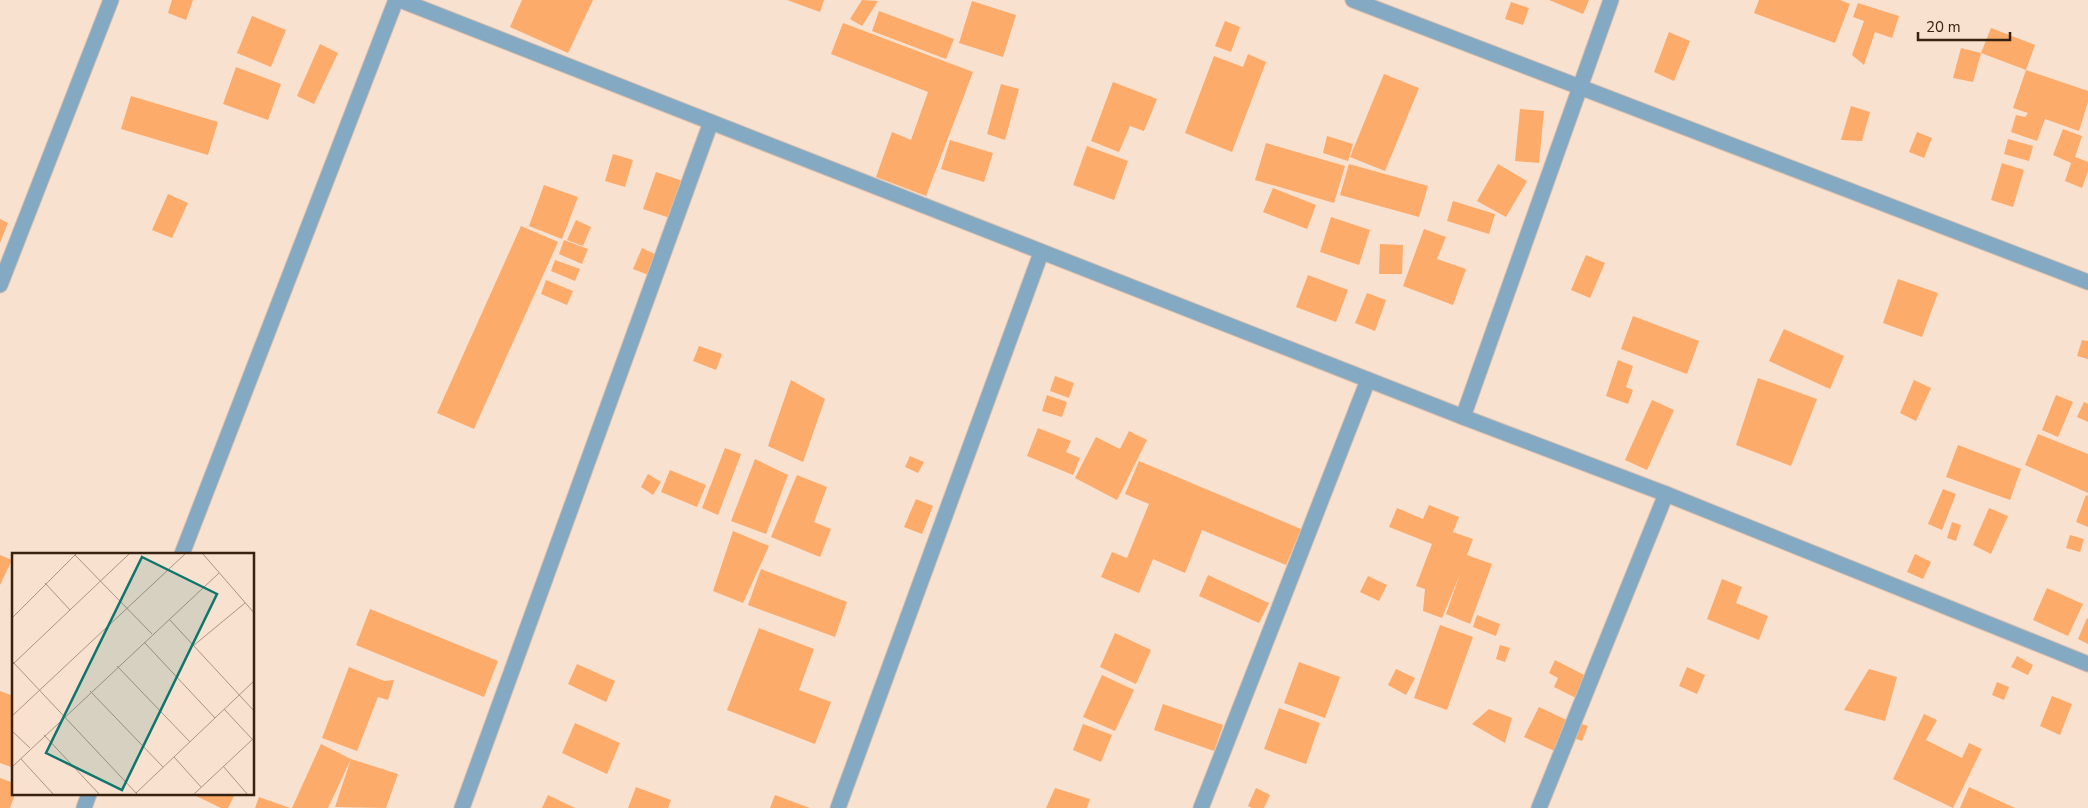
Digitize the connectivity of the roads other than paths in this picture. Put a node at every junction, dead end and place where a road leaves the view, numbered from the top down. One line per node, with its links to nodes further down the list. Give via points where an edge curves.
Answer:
1 (111, 0): 9 (street)
2 (398, 0): 6 (street); 13 (street)
3 (1353, 0): 5 (street)
4 (1611, 0): 5 (street)
5 (1580, 87): 8 (street); 11 (street)
6 (711, 122): 7 (street); 17 (street)
7 (1041, 253): 10 (street); 18 (street)
8 (2088, 282)
9 (0, 285)
10 (1368, 380): 11 (street); 19 (street)
11 (1463, 418): 12 (street)
12 (1666, 494): 14 (street); 20 (street)
13 (182, 553)
14 (2088, 664)
15 (88, 796): 16 (street)
16 (84, 808)
17 (462, 808)
18 (838, 808)
19 (1200, 808)
20 (1540, 808)

